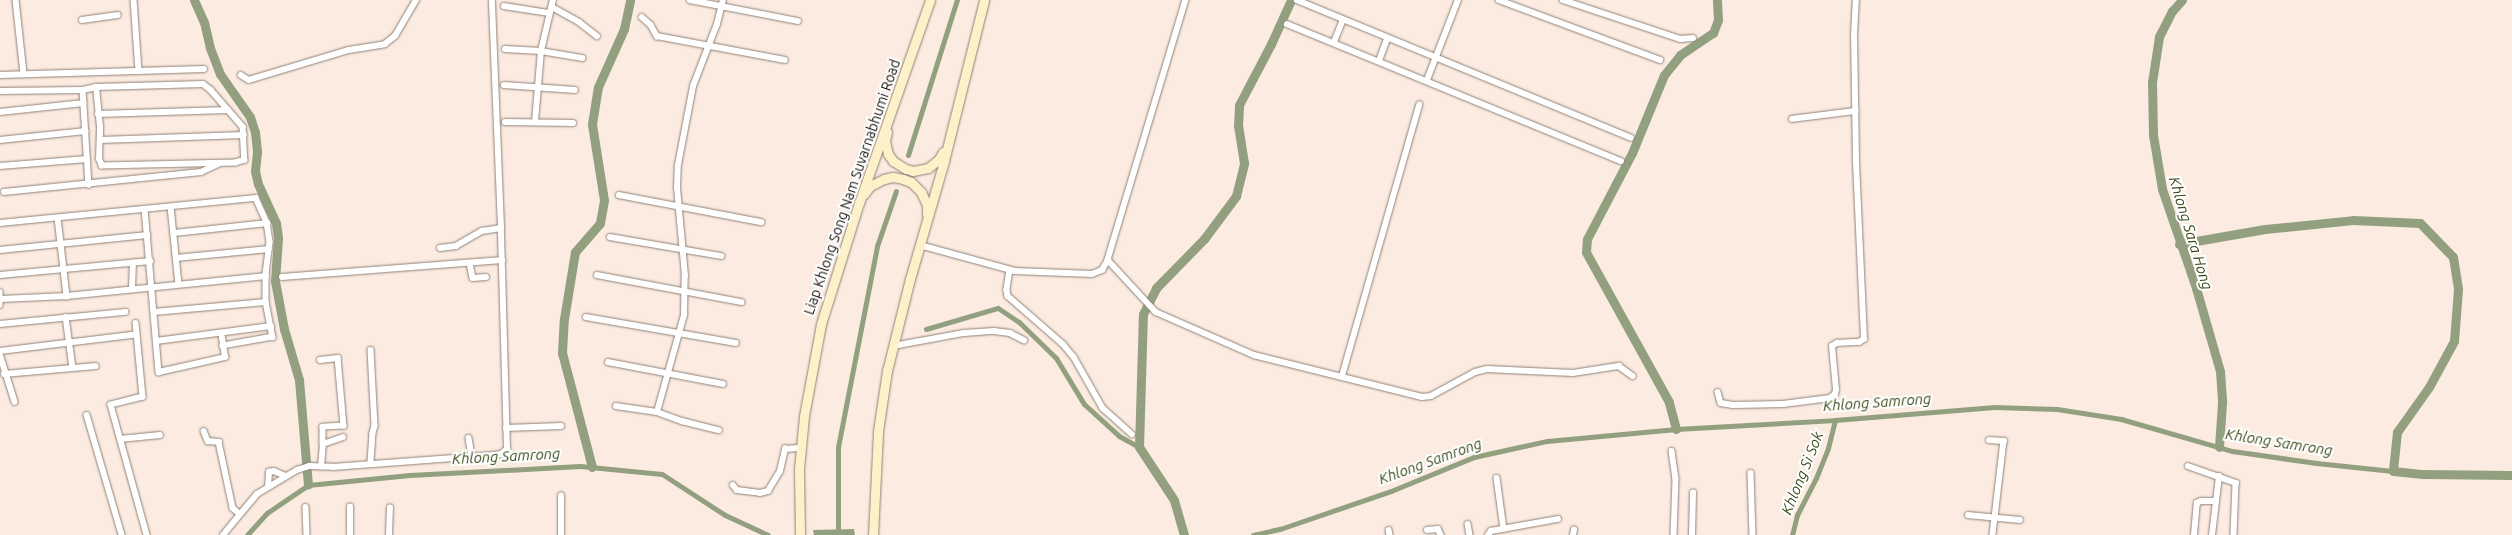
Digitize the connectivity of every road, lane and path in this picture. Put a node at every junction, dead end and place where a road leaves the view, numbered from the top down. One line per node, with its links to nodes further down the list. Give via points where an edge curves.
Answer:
1 (16, 0): 37 (street)
2 (134, 0): 36 (street)
3 (416, 0): 39 (street, via 394,36 385,44 349,50 249,80)
4 (492, 0): 80 (street)
5 (690, 0): 14 (street)
6 (930, 0): 47 (main road, Liap Khlong Song Nam Suvarnabhumi Road)
7 (984, 0): 63 (main road)
8 (1186, 0): 93 (street)
9 (1296, 0): 20 (street)
10 (1458, 0): 31 (street)
11 (1499, 0): 33 (street)
12 (1563, 0): 25 (street, via 1680,39)
13 (1856, 0): 51 (street)
14 (722, 3): 21 (street); 27 (street)
15 (504, 6): 16 (street)
16 (551, 6): 23 (street, via 580,22); 29 (street)
17 (118, 16): 19 (street)
18 (642, 17): 27 (street, via 656,36)
19 (82, 20)
20 (1343, 20): 24 (street); 26 (street)
21 (798, 21)
22 (1287, 24): 26 (street)
23 (596, 36)
24 (1388, 38): 31 (street); 34 (street)
25 (1693, 38)
26 (1334, 42): 34 (street)
27 (709, 45): 32 (street); 73 (street, via 693,86 678,165)
28 (505, 49): 29 (street)
29 (541, 52): 30 (street); 43 (street)
30 (582, 58)
31 (1434, 58): 40 (street); 60 (street)
32 (785, 60)
33 (1660, 60)
34 (1379, 61): 40 (street)
35 (204, 69): 36 (street)
36 (140, 71): 37 (street)
37 (24, 74): 38 (street)
38 (0, 75)
39 (241, 75)
40 (1427, 80): 65 (street)
41 (504, 85): 43 (street)
42 (96, 87): 44 (street); 50 (street, via 203,84); 53 (street)
43 (537, 88): 45 (street); 56 (street)
44 (83, 90): 46 (street); 48 (street)
45 (575, 90)
46 (0, 91)
47 (895, 100): 63 (main road, via 885,141 888,154 898,166 913,171 928,168 939,159); 71 (main road, Liap Khlong Song Nam Suvarnabhumi Road)
48 (84, 103): 52 (street); 58 (street)
49 (1419, 105): 136 (street)
50 (228, 110): 53 (street); 59 (street, via 243,127)
51 (1856, 111): 54 (street); 139 (street, via 1864,339 1832,346 1836,390 1830,398 1783,404 1733,405 1721,403)
52 (0, 112)
53 (98, 114): 62 (street)
54 (1792, 119)
55 (505, 122): 56 (street)
56 (535, 122): 57 (street)
57 (573, 122)
58 (86, 131): 61 (street); 64 (street)
59 (244, 135): 62 (street); 66 (street, via 246,155 242,163)
60 (1631, 138)
61 (0, 140)
62 (100, 140): 66 (street, via 102,166)
63 (949, 140): 79 (main road)
64 (87, 159): 67 (street); 68 (street)
65 (1621, 161)
66 (218, 164): 68 (street, via 201,172)
67 (0, 166)
68 (89, 185): 69 (street)
69 (4, 192)
70 (619, 195): 73 (street)
71 (858, 203): 79 (main road, via 875,183 893,177 903,179 916,186 924,197); 155 (main road, Liap Khlong Song Nam Suvarnabhumi Road, via 821,324 805,405)
72 (171, 206): 74 (street); 77 (street, via 256,198); 81 (street)
73 (678, 207): 76 (street); 88 (street)
74 (145, 209): 75 (street); 82 (street)
75 (58, 218): 78 (street); 84 (street)
76 (761, 222)
77 (267, 223): 81 (street); 87 (street)
78 (0, 224)
79 (927, 224): 85 (main road)
80 (501, 228): 86 (street, via 482,231 456,246); 92 (street)
81 (174, 233): 91 (street)
82 (147, 235): 84 (street); 94 (street)
83 (610, 237): 88 (street)
84 (61, 243): 89 (street); 97 (street)
85 (920, 245): 98 (street); 127 (main road)
86 (440, 248)
87 (269, 249): 91 (street); 100 (street)
88 (683, 249): 90 (street); 107 (street)
89 (0, 250)
90 (721, 256)
91 (176, 258): 104 (street)
92 (502, 260): 96 (street); 145 (street)
93 (1108, 260): 98 (street, via 1102,270 1092,274); 136 (street, via 1156,312 1254,355)
94 (150, 261): 95 (street); 105 (street)
95 (133, 263): 97 (street); 106 (street)
96 (470, 263): 102 (street); 103 (street, via 472,277)
97 (64, 270): 99 (street); 108 (street)
98 (1010, 270): 148 (street, via 1008,296 1074,356 1103,408)
99 (0, 275)
100 (266, 276): 104 (street); 110 (street)
101 (596, 276): 107 (street)
102 (282, 277)
103 (486, 277)
104 (179, 284): 105 (street)
105 (152, 287): 106 (street); 113 (street)
106 (132, 289): 108 (street)
107 (685, 292): 111 (street); 120 (street)
108 (66, 296): 109 (street)
109 (0, 299)
110 (266, 302): 113 (street); 118 (street)
111 (740, 302)
112 (125, 312): 114 (street)
113 (154, 312): 123 (street)
114 (66, 317): 117 (street); 124 (street)
115 (586, 317): 120 (street)
116 (136, 323): 152 (street, via 144,392 143,397 111,405)
117 (0, 324)
118 (271, 326): 119 (street); 126 (street, via 273,337)
119 (221, 333): 123 (street); 126 (street)
120 (680, 333): 125 (street); 134 (street)
121 (133, 335): 124 (street)
122 (1024, 340): 127 (street, via 1010,333 994,331)
123 (156, 341): 126 (street, via 159,372 225,357)
124 (69, 342): 129 (street); 133 (street)
125 (736, 344)
126 (223, 346)
127 (893, 346): 189 (main road, via 881,407 873,504)
128 (371, 350): 158 (street, via 376,426)
129 (0, 353): 135 (street)
130 (320, 360): 154 (street, via 338,358 344,426 323,427)
131 (608, 362): 134 (street)
132 (96, 366): 133 (street)
133 (73, 368): 135 (street)
134 (667, 373): 138 (street); 142 (street)
135 (4, 374): 140 (street)
136 (1342, 376): 137 (street, via 1422,397 1432,396 1487,369 1568,373 1619,366)
137 (1632, 376)
138 (723, 384)
139 (1718, 392)
140 (15, 402)
141 (616, 406): 142 (street)
142 (657, 412): 146 (street)
143 (87, 415): 181 (street)
144 (561, 426): 145 (street)
145 (506, 428): 157 (street, via 505,452)
146 (719, 430)
147 (204, 431): 173 (street, via 208,441 219,442 233,508)
148 (1132, 434)
149 (160, 435): 152 (street)
150 (343, 436): 154 (street)
151 (469, 438): 157 (street)
152 (120, 439): 182 (street)
153 (1988, 440): 175 (street, via 2004,441)
154 (323, 444): 160 (street)
155 (801, 448): 165 (street, via 785,450 778,476 768,491 750,493 737,490); 188 (main road, Liap Khlong Song Nam Suvarnabhumi Road)
156 (1672, 451): 193 (street, via 1676,479)
157 (472, 457): 158 (street)
158 (371, 464): 160 (street)
159 (2188, 466): 163 (street)
160 (321, 467): 162 (street, via 308,466)
161 (1752, 473): 195 (street)
162 (286, 476): 166 (street); 166 (street, via 269,472)
163 (2219, 476): 169 (street); 199 (street, via 2233,480 2237,486)
164 (1497, 478): 179 (street)
165 (733, 485)
166 (268, 487): 173 (street, via 248,502)
167 (1693, 493): 194 (street)
168 (561, 496): 187 (street)
169 (2216, 501): 197 (street, via 2201,500 2197,503); 198 (street)
170 (306, 507): 184 (street)
171 (350, 507): 185 (street)
172 (390, 508): 186 (street)
173 (240, 514): 183 (street)
174 (1968, 515): 175 (street)
175 (1995, 517): 177 (street); 196 (street)
176 (1558, 519): 179 (street)
177 (2020, 520)
178 (1468, 524): 191 (street)
179 (1504, 529): 192 (street, via 1491,531)
180 (1427, 530): 190 (street, via 1438,529)
181 (122, 535)
182 (147, 535)
183 (223, 535)
184 (307, 535)
185 (350, 535)
186 (389, 535)
187 (561, 535)
188 (800, 535)
189 (874, 535)
190 (1441, 535)
191 (1470, 535)
192 (1488, 535)
193 (1674, 535)
194 (1692, 535)
195 (1753, 535)
196 (1993, 535)
197 (2194, 535)
198 (2212, 535)
199 (2234, 535)

